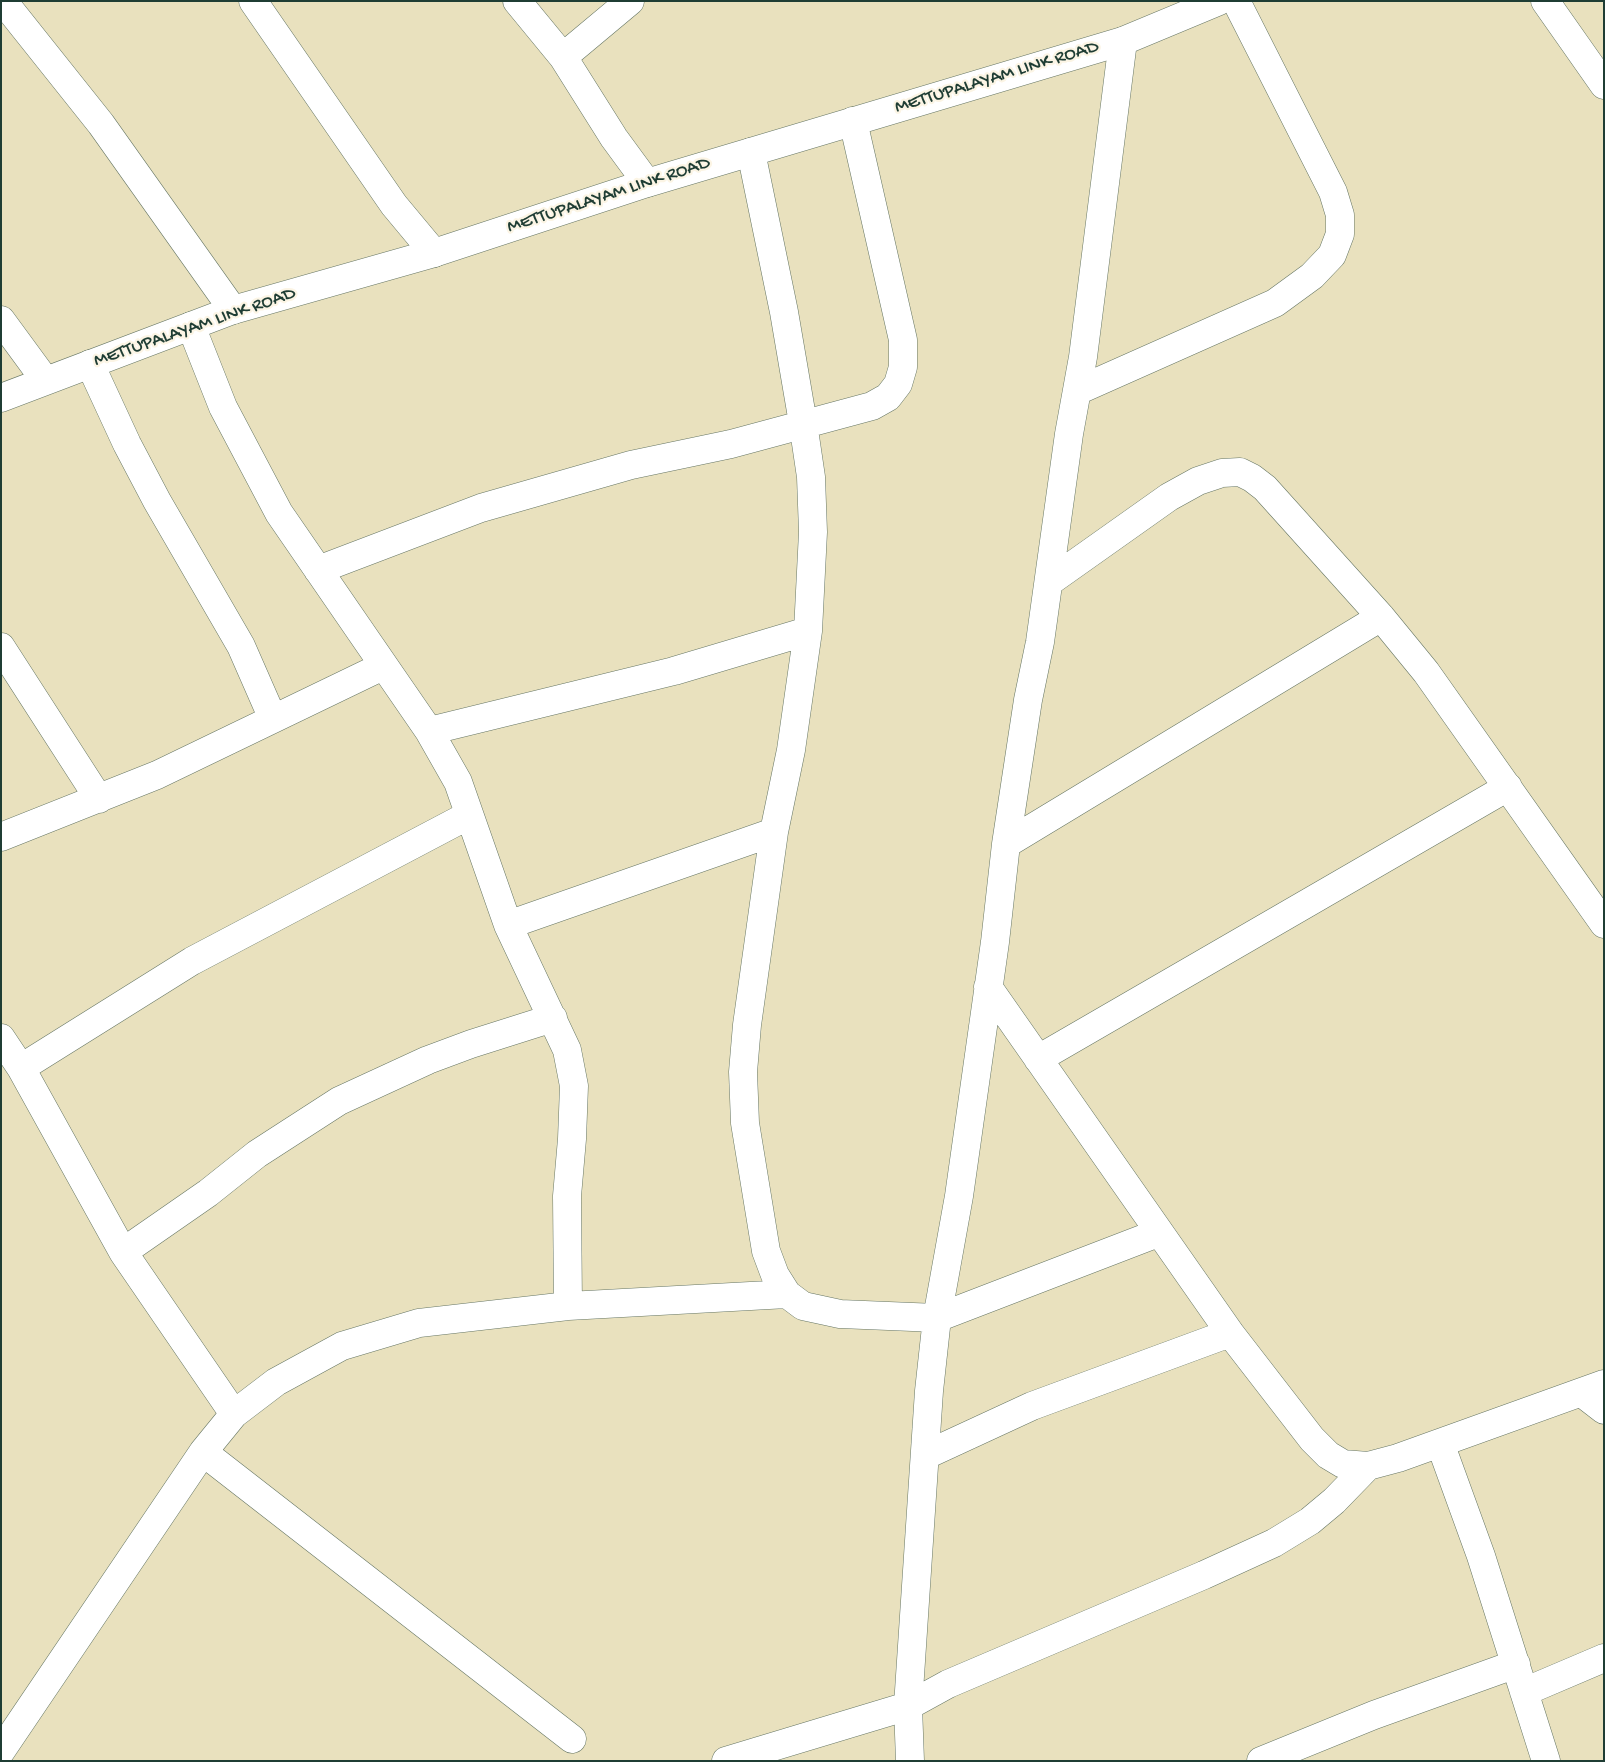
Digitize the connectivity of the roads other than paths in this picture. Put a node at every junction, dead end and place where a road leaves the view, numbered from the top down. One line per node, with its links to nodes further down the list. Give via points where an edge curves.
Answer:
1 (3, 1): 15 (street, via 101,124)
2 (253, 1): 14 (street, via 394,205)
3 (517, 1): 9 (street)
4 (630, 1): 9 (street)
5 (1219, 1): 8 (street, METTUPALAYAM LINK ROAD)
6 (1236, 1): 20 (street, via 1333,192 1340,215 1340,234 1332,256 1312,276 1275,303)
7 (1546, 1): 10 (street)
8 (1122, 41): 11 (street, METTUPALAYAM LINK ROAD); 20 (street)
9 (563, 57): 13 (street)
10 (1604, 85)
11 (853, 121): 12 (street, METTUPALAYAM LINK ROAD); 22 (street, via 902,330 903,367 898,384 888,397 872,406)
12 (751, 152): 13 (street, METTUPALAYAM LINK ROAD); 22 (street)
13 (647, 183): 14 (street, METTUPALAYAM LINK ROAD)
14 (434, 253): 15 (street, METTUPALAYAM LINK ROAD)
15 (233, 310): 17 (street, METTUPALAYAM LINK ROAD)
16 (1, 320): 19 (street)
17 (191, 326): 18 (street, METTUPALAYAM LINK ROAD); 23 (street, via 223,407 280,513)
18 (90, 364): 19 (street, METTUPALAYAM LINK ROAD); 29 (street, via 157,501 241,646)
19 (45, 380): 21 (street, METTUPALAYAM LINK ROAD)
20 (1077, 391): 24 (street)
21 (1, 398)
22 (803, 423): 23 (street, via 731,444 630,465 481,508); 26 (street, via 811,477)
23 (318, 570): 28 (street)
24 (1049, 582): 25 (street, via 1169,497 1198,481 1222,473 1240,472 1265,488); 36 (street)
25 (1381, 617): 31 (street, via 1426,672); 36 (street)
26 (808, 631): 30 (street, via 674,671); 34 (street, via 791,750)
27 (1, 647): 32 (street)
28 (383, 666): 29 (street); 30 (street)
29 (273, 719): 32 (street)
30 (429, 731): 33 (street, via 458,782)
31 (1508, 788): 37 (street); 42 (street)
32 (99, 799): 35 (street)
33 (469, 815): 38 (street); 43 (street, via 192,961)
34 (774, 832): 38 (street); 46 (street, via 743,1072 745,1123 766,1250 775,1275)
35 (1, 837)
36 (1006, 844): 39 (street)
37 (1604, 924)
38 (508, 925): 40 (street)
39 (988, 987): 42 (street); 48 (street, via 959,1196)
40 (553, 1018): 45 (street, via 428,1060 338,1101 257,1154 208,1193); 47 (street, via 566,1050 574,1086 567,1196)
41 (1, 1038): 43 (street)
42 (1038, 1058): 44 (street)
43 (21, 1068): 45 (street)
44 (1158, 1233): 48 (street); 49 (street)
45 (123, 1252): 52 (street)
46 (787, 1294): 47 (street); 48 (street, via 803,1306 840,1314)
47 (568, 1306): 52 (street, via 418,1323 342,1346 276,1382)
48 (937, 1318): 55 (street)
49 (1230, 1333): 55 (street, via 1032,1406); 56 (street, via 1328,1456 1343,1464)
50 (1593, 1389): 51 (street); 53 (street)
51 (1604, 1410)
52 (234, 1414): 54 (street)
53 (1440, 1443): 56 (street); 58 (street)
54 (203, 1452): 61 (street); 62 (street)
55 (926, 1455): 60 (street)
56 (1368, 1466): 60 (street, via 1310,1521 1274,1543 948,1684)
57 (1604, 1658): 59 (street)
58 (1516, 1664): 59 (street); 65 (street, via 1374,1715)
59 (1524, 1692): 66 (street)
60 (908, 1706): 63 (street); 64 (street)
61 (572, 1740)
62 (1, 1751)
63 (726, 1761)
64 (910, 1761)
65 (1261, 1761)
66 (1546, 1761)

